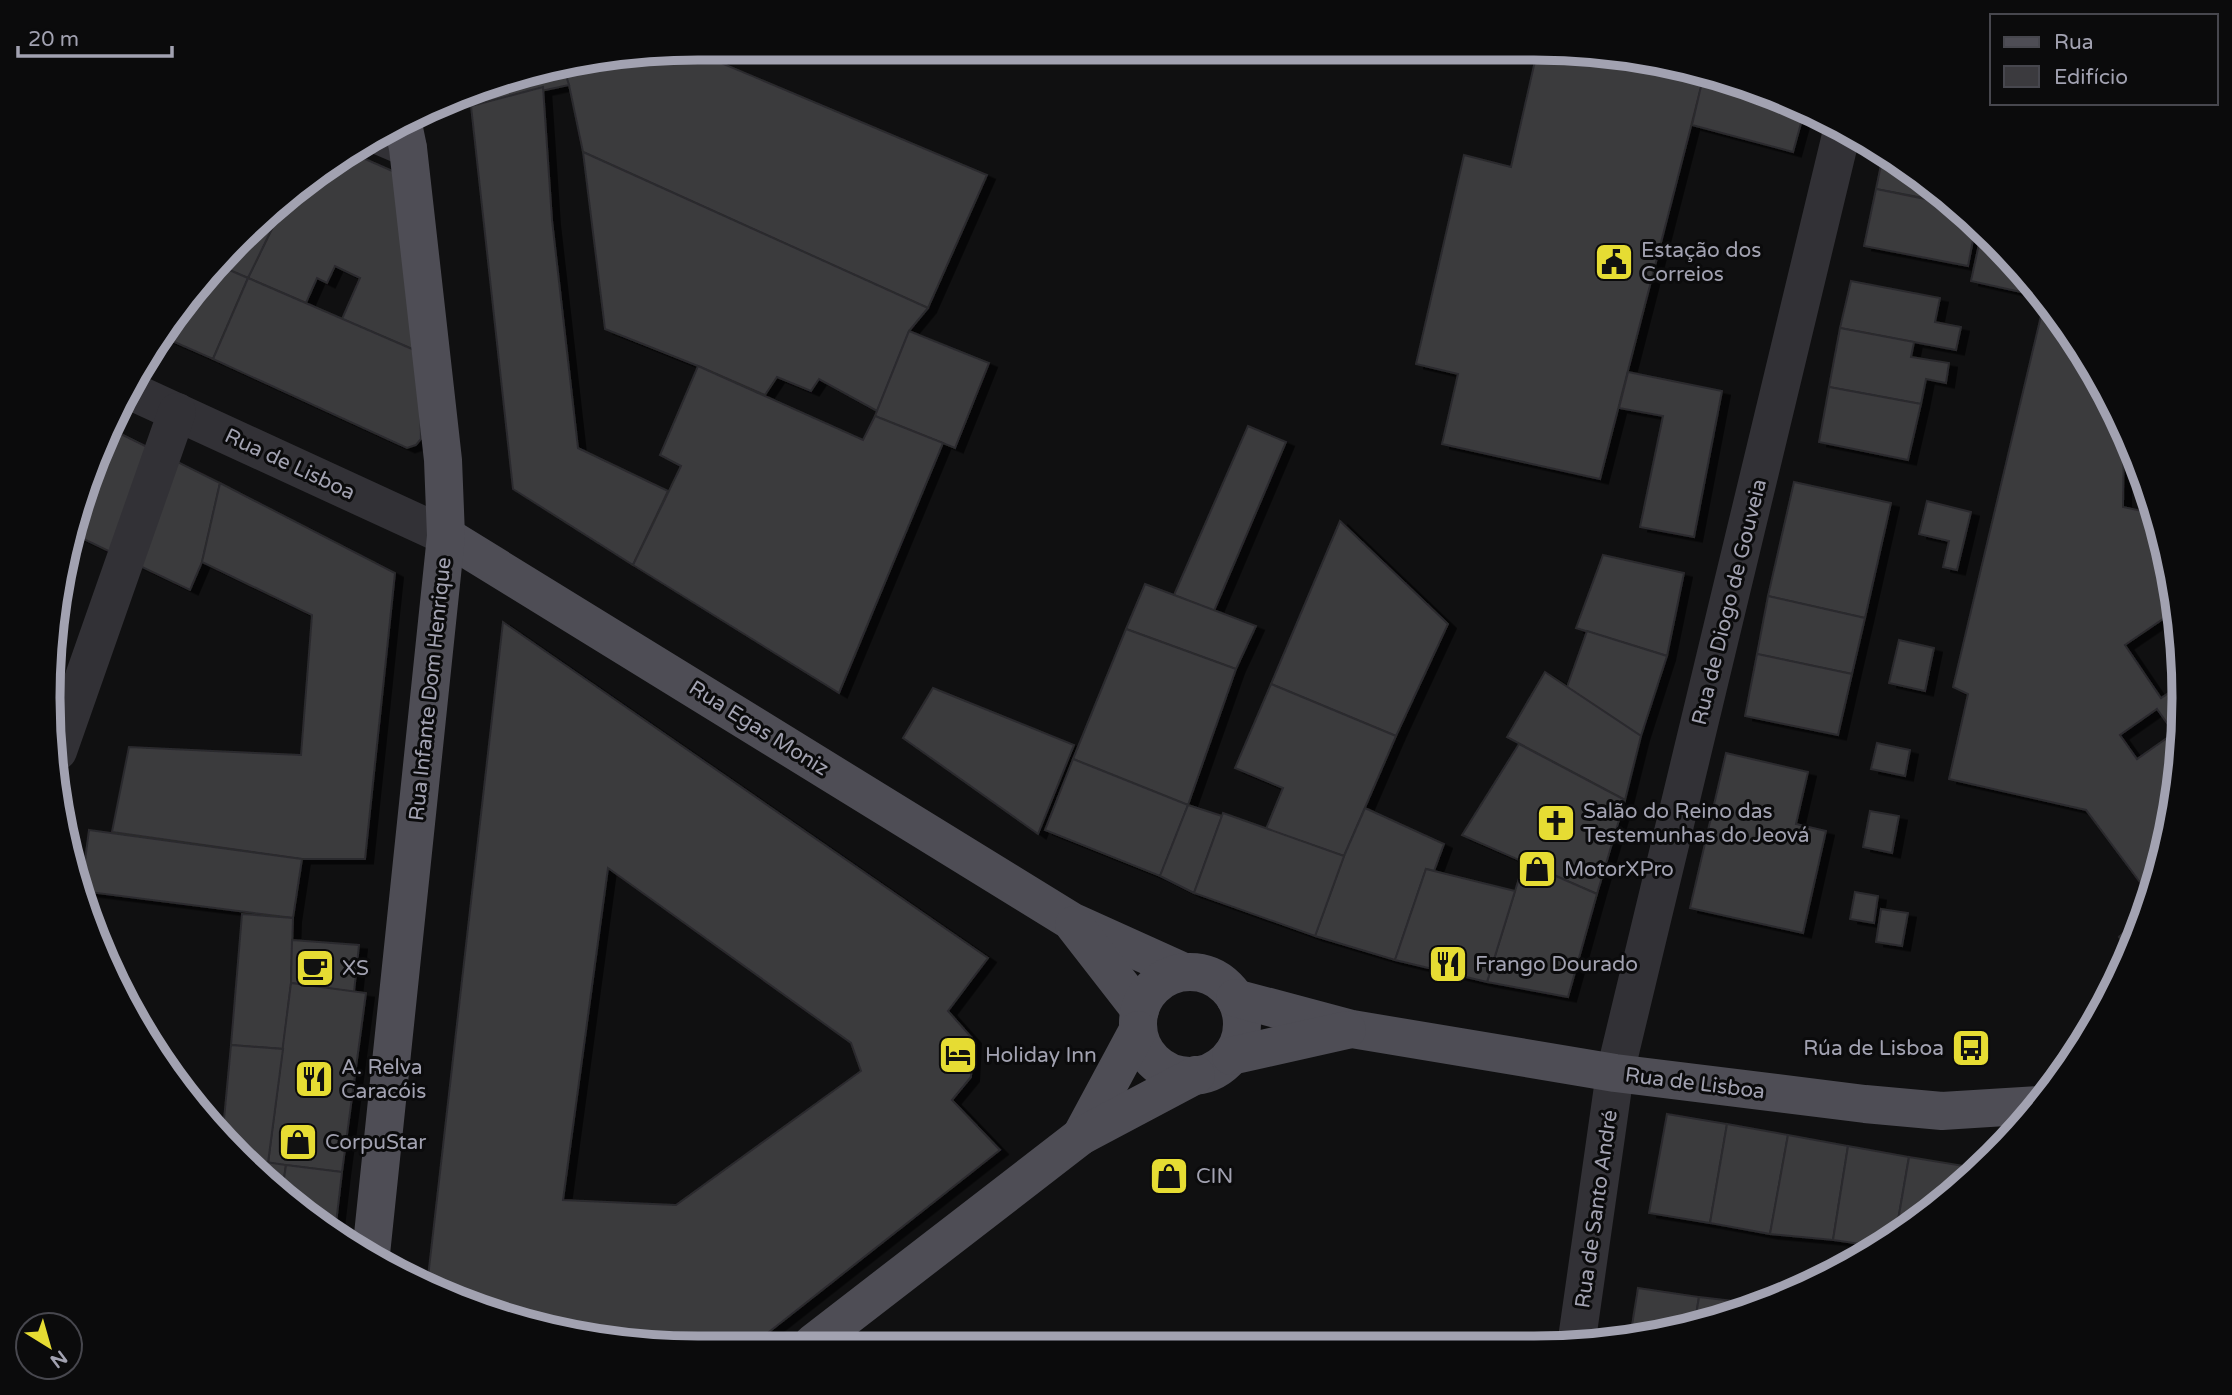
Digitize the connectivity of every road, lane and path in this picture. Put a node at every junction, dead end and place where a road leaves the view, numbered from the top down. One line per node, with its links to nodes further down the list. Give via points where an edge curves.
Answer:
1 (397, 136): 5 (main road, Rua Infante Dom Henrique, via 443,460)
2 (1840, 138): 13 (street, Rua de Diogo de Gouveia)
3 (137, 394): 4 (street, Rua de Lisboa)
4 (177, 412): 5 (street, Rua de Lisboa); 6 (street)
5 (446, 536): 7 (main road, Rua Egas Moniz); 17 (main road, Rua Infante Dom Henrique)
6 (61, 742)
7 (1071, 921): 8 (main road, Rua Egas Moniz); 10 (main road, Rua Egas Moniz)
8 (1184, 972): 9 (main road, via 1222,982); 10 (main road, via 1164,978 1149,992)
9 (1235, 999): 11 (main road, Rua de Lisboa); 12 (main road, via 1242,1017 1240,1038)
10 (1139, 1020): 14 (main road, via 1144,1049 1157,1065 1176,1074); 16 (main road)
11 (1352, 1029): 12 (main road, Rua de Lisboa); 13 (main road, Rua de Lisboa)
12 (1231, 1056): 14 (main road, via 1215,1069)
13 (1615, 1073): 15 (main road, Rua de Lisboa, via 1942,1111); 18 (street, Rua de Santo André)
14 (1196, 1075): 16 (main road)
15 (2024, 1106)
16 (1081, 1136): 19 (main road)
17 (372, 1246)
18 (1578, 1334)
19 (822, 1336)

